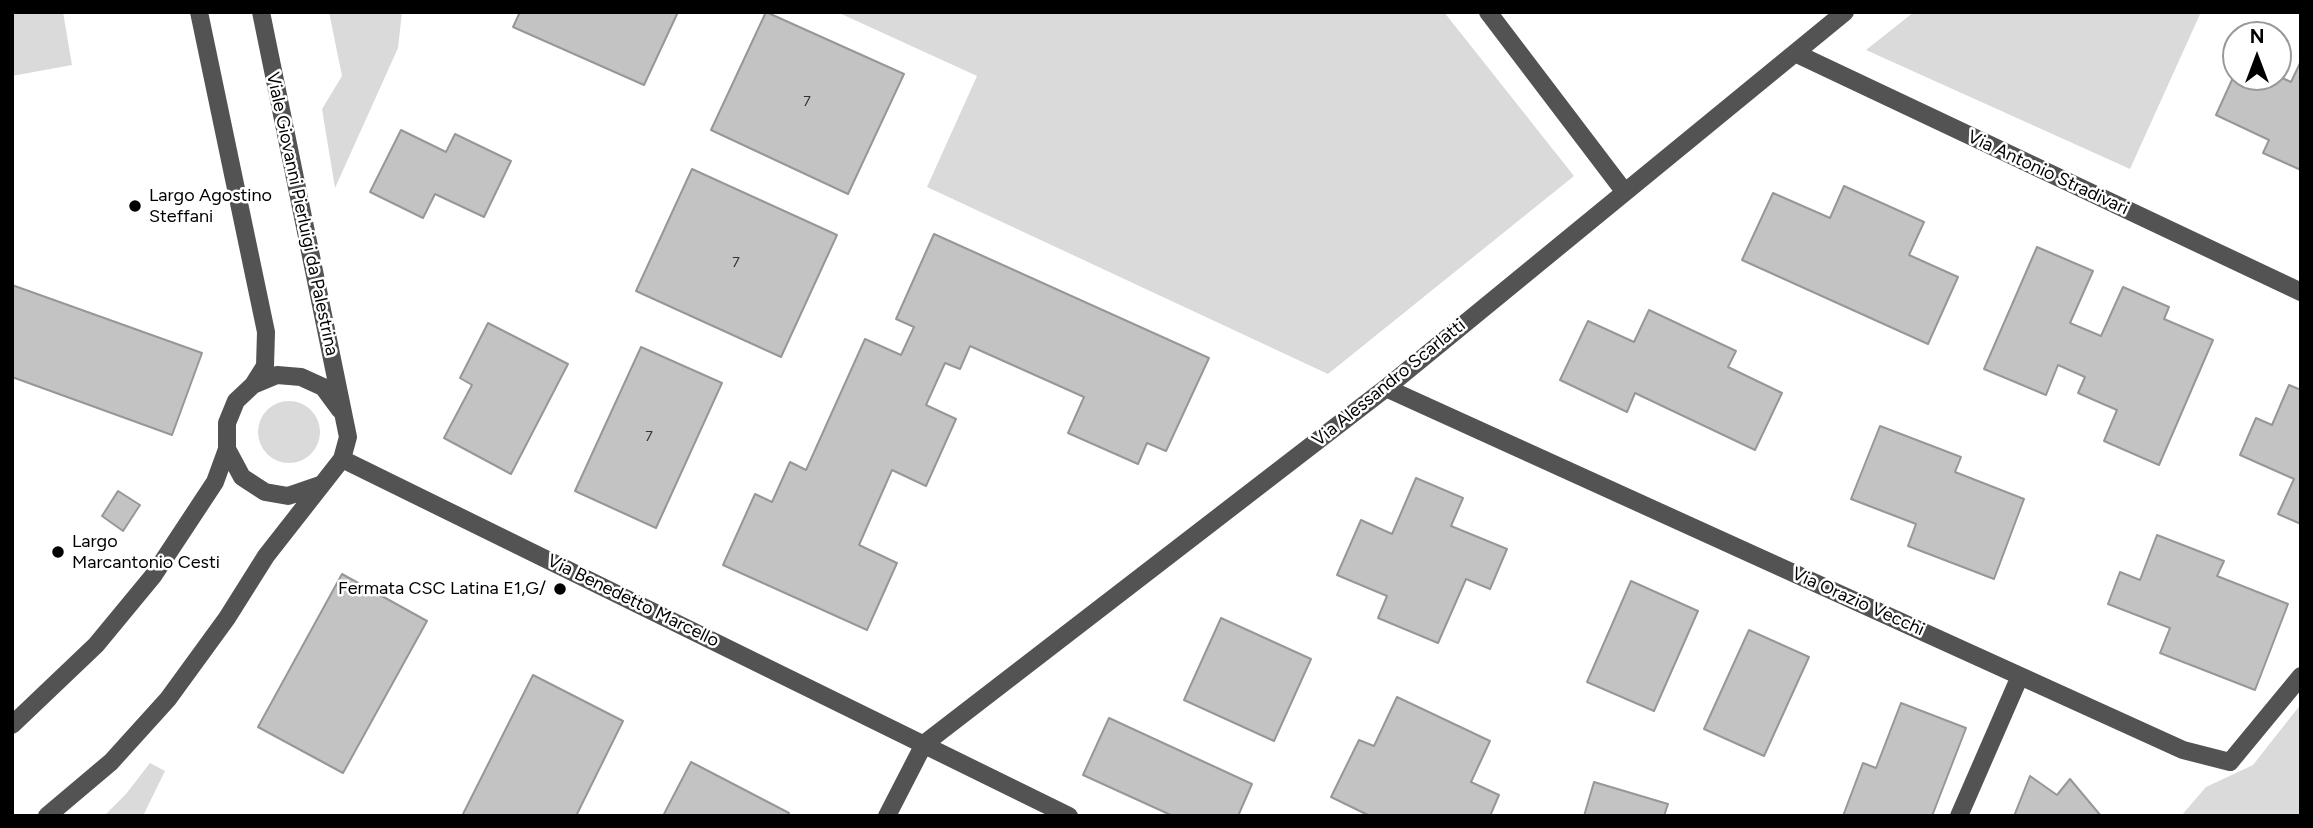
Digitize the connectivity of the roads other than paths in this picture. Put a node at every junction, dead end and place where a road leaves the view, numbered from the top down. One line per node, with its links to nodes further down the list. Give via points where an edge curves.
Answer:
1 (199, 12): 8 (street, via 266,332 265,366)
2 (261, 12): 10 (street, Viale Giovanni Pierluigi da Palestrina)
3 (1488, 12): 6 (street)
4 (1846, 12): 5 (street, Via Alessandro Scarlatti)
5 (1795, 53): 6 (street, Via Alessandro Scarlatti); 7 (street, Via Antonio Stradivari)
6 (1624, 191): 9 (street, Via Alessandro Scarlatti)
7 (2301, 292)
8 (253, 385): 10 (street, Viale Giovanni Pierluigi da Palestrina, via 277,375 301,377 323,387); 11 (street, via 236,401 227,423)
9 (1386, 388): 14 (street, Via Orazio Vecchi); 17 (street, Via Alessandro Scarlatti)
10 (344, 415): 12 (street, Viale Giovanni Pierluigi da Palestrina, via 348,437)
11 (227, 449): 13 (street, via 242,477 265,492 289,496); 16 (street, via 215,482 153,576 96,645)
12 (342, 459): 13 (street); 17 (street, Via Benedetto Marcello)
13 (320, 485): 18 (street, via 168,699 111,762)
14 (2020, 676): 15 (street, Via Orazio Vecchi, via 2182,750 2231,762); 21 (street)
15 (2301, 676)
16 (12, 725)
17 (924, 744): 19 (street); 20 (street, Via Benedetto Marcello)
18 (47, 816)
19 (887, 816)
20 (1069, 816)
21 (1959, 816)

